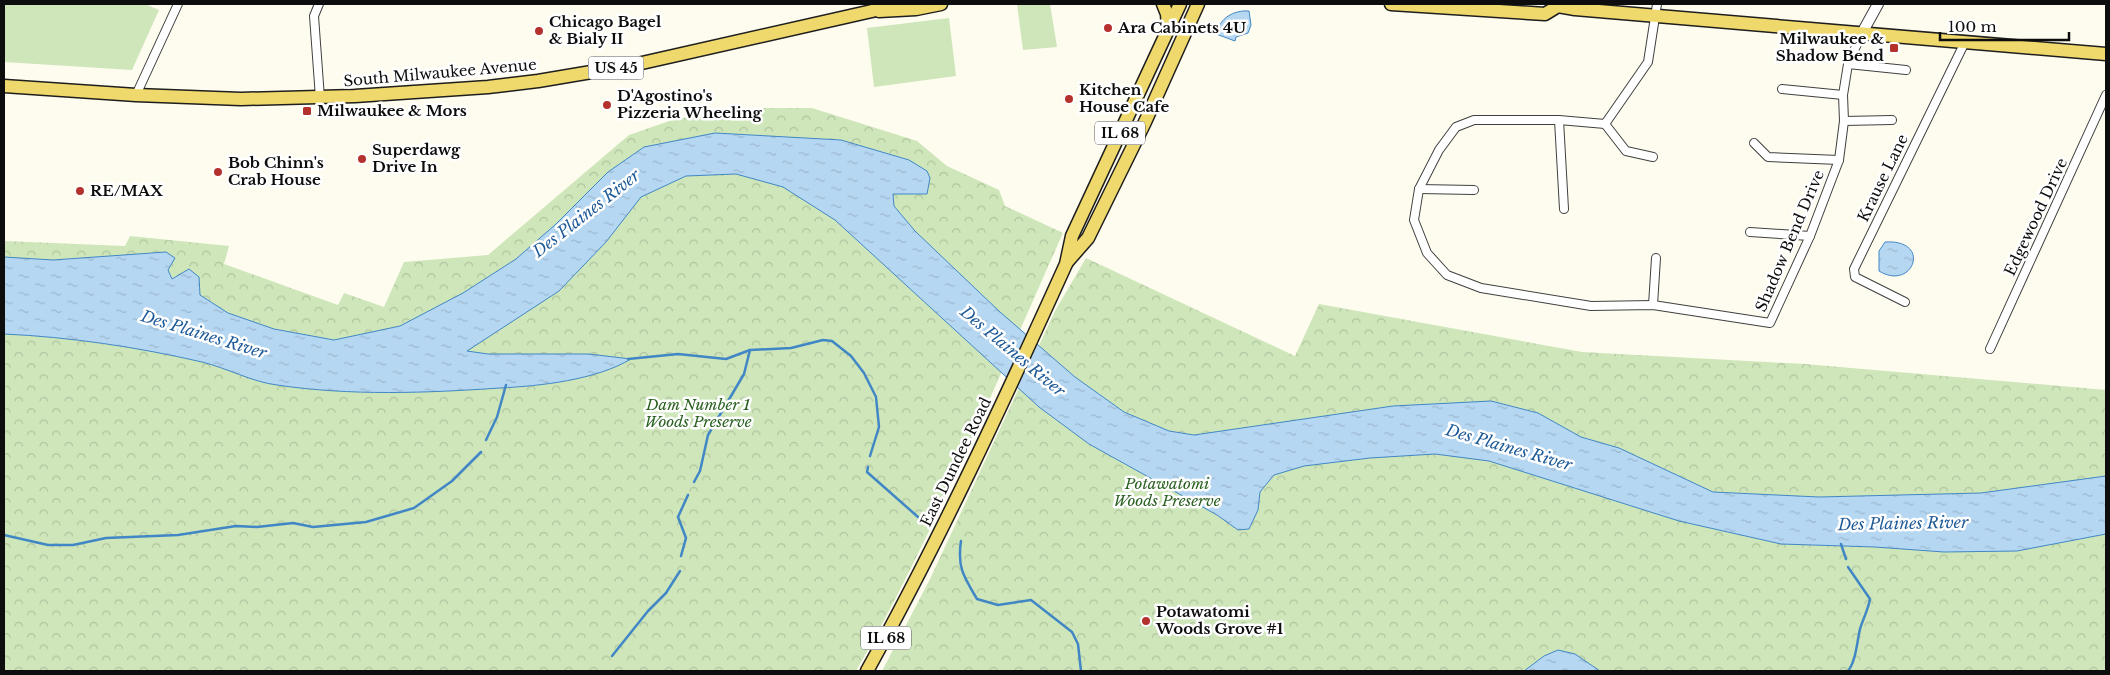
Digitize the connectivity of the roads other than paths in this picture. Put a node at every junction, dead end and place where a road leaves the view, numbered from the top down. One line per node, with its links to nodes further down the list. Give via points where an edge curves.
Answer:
1 (178, 4): 21 (street)
2 (319, 4): 24 (street, via 314,16)
3 (889, 4): 11 (main road, South Milwaukee Avenue / US 45)
4 (941, 4): 11 (main road, South Milwaukee Avenue / US 45, via 916,9)
5 (1164, 4): 13 (main road)
6 (1180, 4): 13 (main road, East Dundee Road / IL 68)
7 (1198, 4): 38 (main road, East Dundee Road / IL 68, via 1088,238)
8 (1391, 4): 10 (main road, via 1544,14)
9 (1878, 4): 14 (street)
10 (1556, 5): 12 (main road)
11 (871, 7): 24 (main road, South Milwaukee Avenue / US 45, via 719,46 576,76)
12 (1656, 10): 14 (main road); 28 (street, via 1648,62)
13 (1168, 29): 38 (main road, East Dundee Road / IL 68, via 1072,236)
14 (1862, 33): 15 (main road); 17 (street, Shadow Bend Drive)
15 (1965, 42): 16 (main road); 39 (street, Krause Lane, via 1854,269 1855,277)
16 (2106, 54)
17 (1848, 64): 18 (street); 22 (street, Shadow Bend Drive)
18 (1906, 70)
19 (4, 86): 21 (main road, South Milwaukee Avenue / US 45)
20 (1782, 89): 22 (street)
21 (136, 95): 24 (main road, South Milwaukee Avenue / US 45)
22 (1843, 95): 27 (street, Shadow Bend Drive)
23 (2106, 95): 41 (street, Edgewood Drive)
24 (320, 98)
25 (1559, 120): 28 (street, Shadow Bend Drive); 32 (street, Shadow Bend Drive, via 1474,120 1456,127 1439,150); 34 (street)
26 (1892, 120): 27 (street)
27 (1844, 121): 31 (street, Shadow Bend Drive)
28 (1605, 124): 30 (street, via 1626,151)
29 (1754, 143): 31 (street, via 1768,157)
30 (1653, 157)
31 (1839, 160): 36 (street, Shadow Bend Drive)
32 (1419, 189): 33 (street); 40 (street, Shadow Bend Drive, via 1414,220 1427,253 1448,275 1481,288 1591,306)
33 (1474, 190)
34 (1564, 208)
35 (1750, 232): 36 (street)
36 (1810, 236): 40 (street, Shadow Bend Drive, via 1770,323)
37 (1656, 258): 40 (street)
38 (1066, 264): 42 (main road, East Dundee Road / IL 68, via 904,605)
39 (1905, 302)
40 (1653, 305)
41 (1990, 349)
42 (868, 671)

